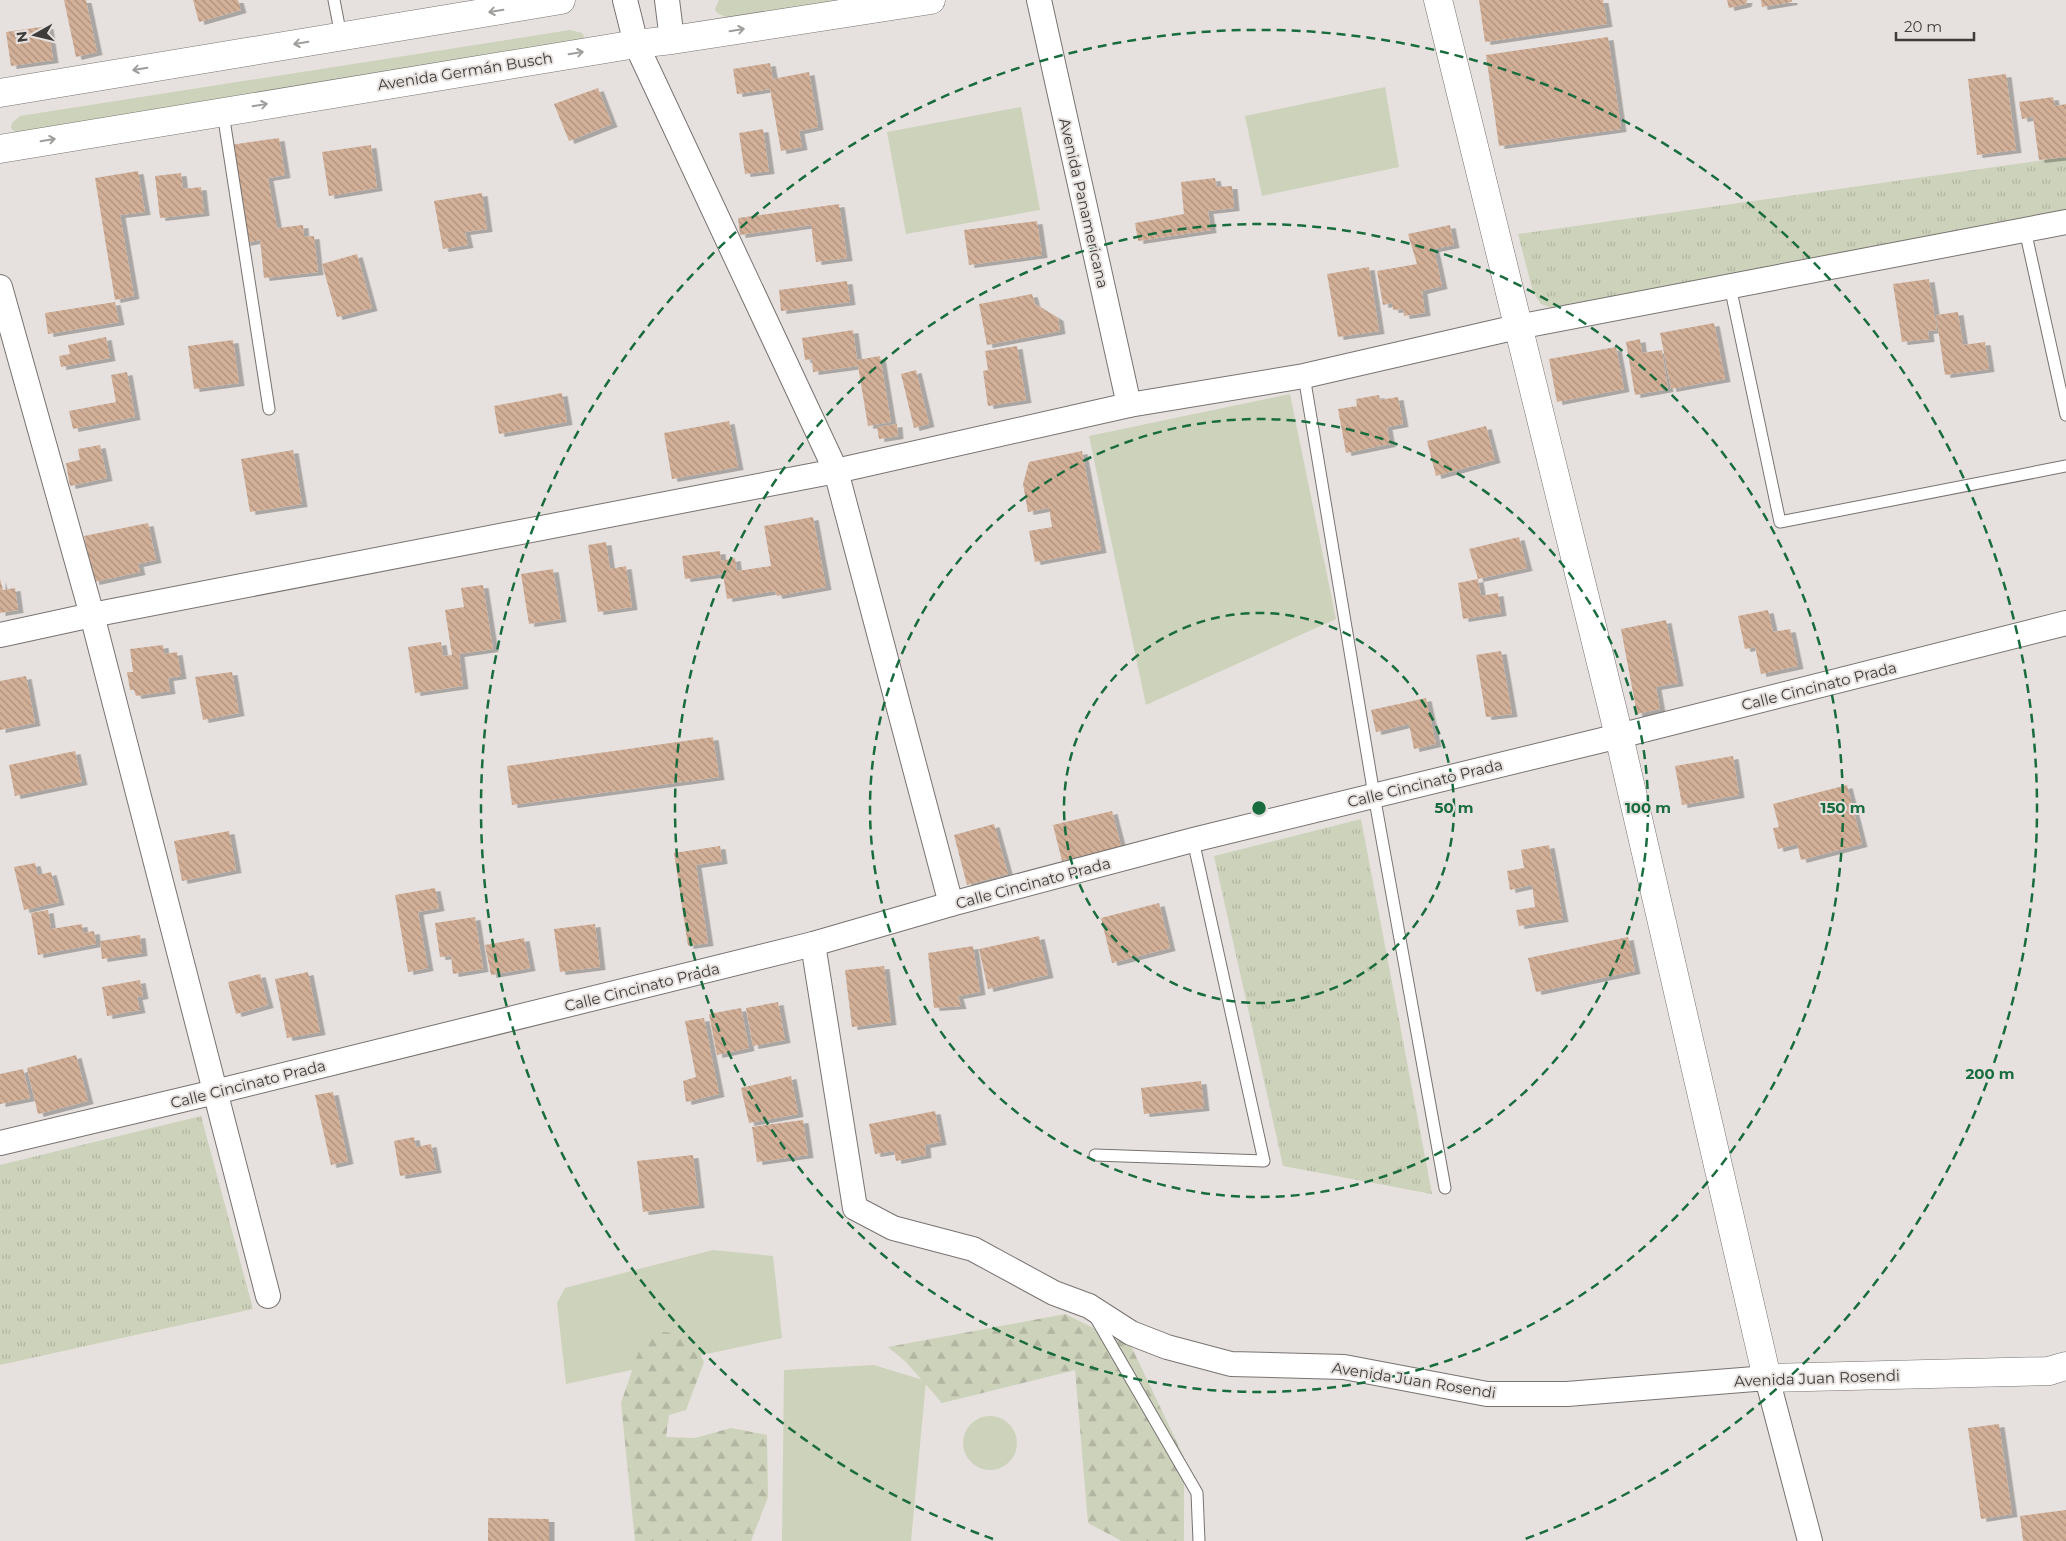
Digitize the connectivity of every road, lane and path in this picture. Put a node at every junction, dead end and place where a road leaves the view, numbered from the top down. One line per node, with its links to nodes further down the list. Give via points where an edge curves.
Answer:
1 (334, 0): 8 (lane)
2 (561, 0): 8 (main road, one-way to 8)
3 (626, 0): 10 (street)
4 (667, 0): 9 (street)
5 (931, 0): 9 (main road, Avenida Germán Busch, one-way to 5)
6 (1039, 0): 20 (street, Avenida Panamericana)
7 (1438, 0): 18 (main road)
8 (341, 36): 11 (main road, one-way to 11)
9 (672, 40): 10 (main road, Avenida Germán Busch)
10 (636, 44): 12 (main road, Avenida Germán Busch, one-way to 10); 24 (street)
11 (0, 93)
12 (223, 111): 13 (main road, Avenida Germán Busch, one-way to 12); 21 (lane)
13 (0, 149)
14 (2066, 222): 15 (street)
15 (2025, 230): 16 (street); 22 (lane)
16 (1730, 286): 18 (street); 23 (lane, via 1780,522)
17 (0, 287): 25 (street)
18 (1518, 327): 19 (street); 28 (main road)
19 (1304, 376): 20 (street); 29 (lane)
20 (1129, 405): 24 (street)
21 (268, 409)
22 (2066, 415)
23 (2066, 466)
24 (836, 471): 25 (street); 31 (street)
25 (92, 615): 27 (street); 33 (street)
26 (2066, 623): 28 (street, Calle Cincinato Prada)
27 (0, 635)
28 (1619, 736): 29 (street, Calle Cincinato Prada); 40 (main road)
29 (1374, 795): 30 (street, Calle Cincinato Prada); 36 (lane)
30 (1194, 840): 31 (street, Calle Cincinato Prada); 35 (lane, via 1264,1161)
31 (951, 904): 32 (street, Calle Cincinato Prada)
32 (813, 944): 33 (street, Calle Cincinato Prada); 38 (street, Avenida Juan Rosendi, via 855,1208 893,1228 973,1249 1054,1293)
33 (215, 1092): 34 (street, Calle Cincinato Prada); 37 (street)
34 (0, 1143)
35 (1095, 1155)
36 (1445, 1188)
37 (268, 1296)
38 (1089, 1306): 40 (street, Avenida Juan Rosendi, via 1130,1333 1167,1348 1230,1364 1344,1367 1487,1394 1566,1394); 41 (lane, via 1197,1493)
39 (2066, 1366): 40 (main road, Avenida Juan Rosendi, via 2049,1370)
40 (1767, 1378): 42 (street)
41 (1199, 1541)
42 (1810, 1541)

